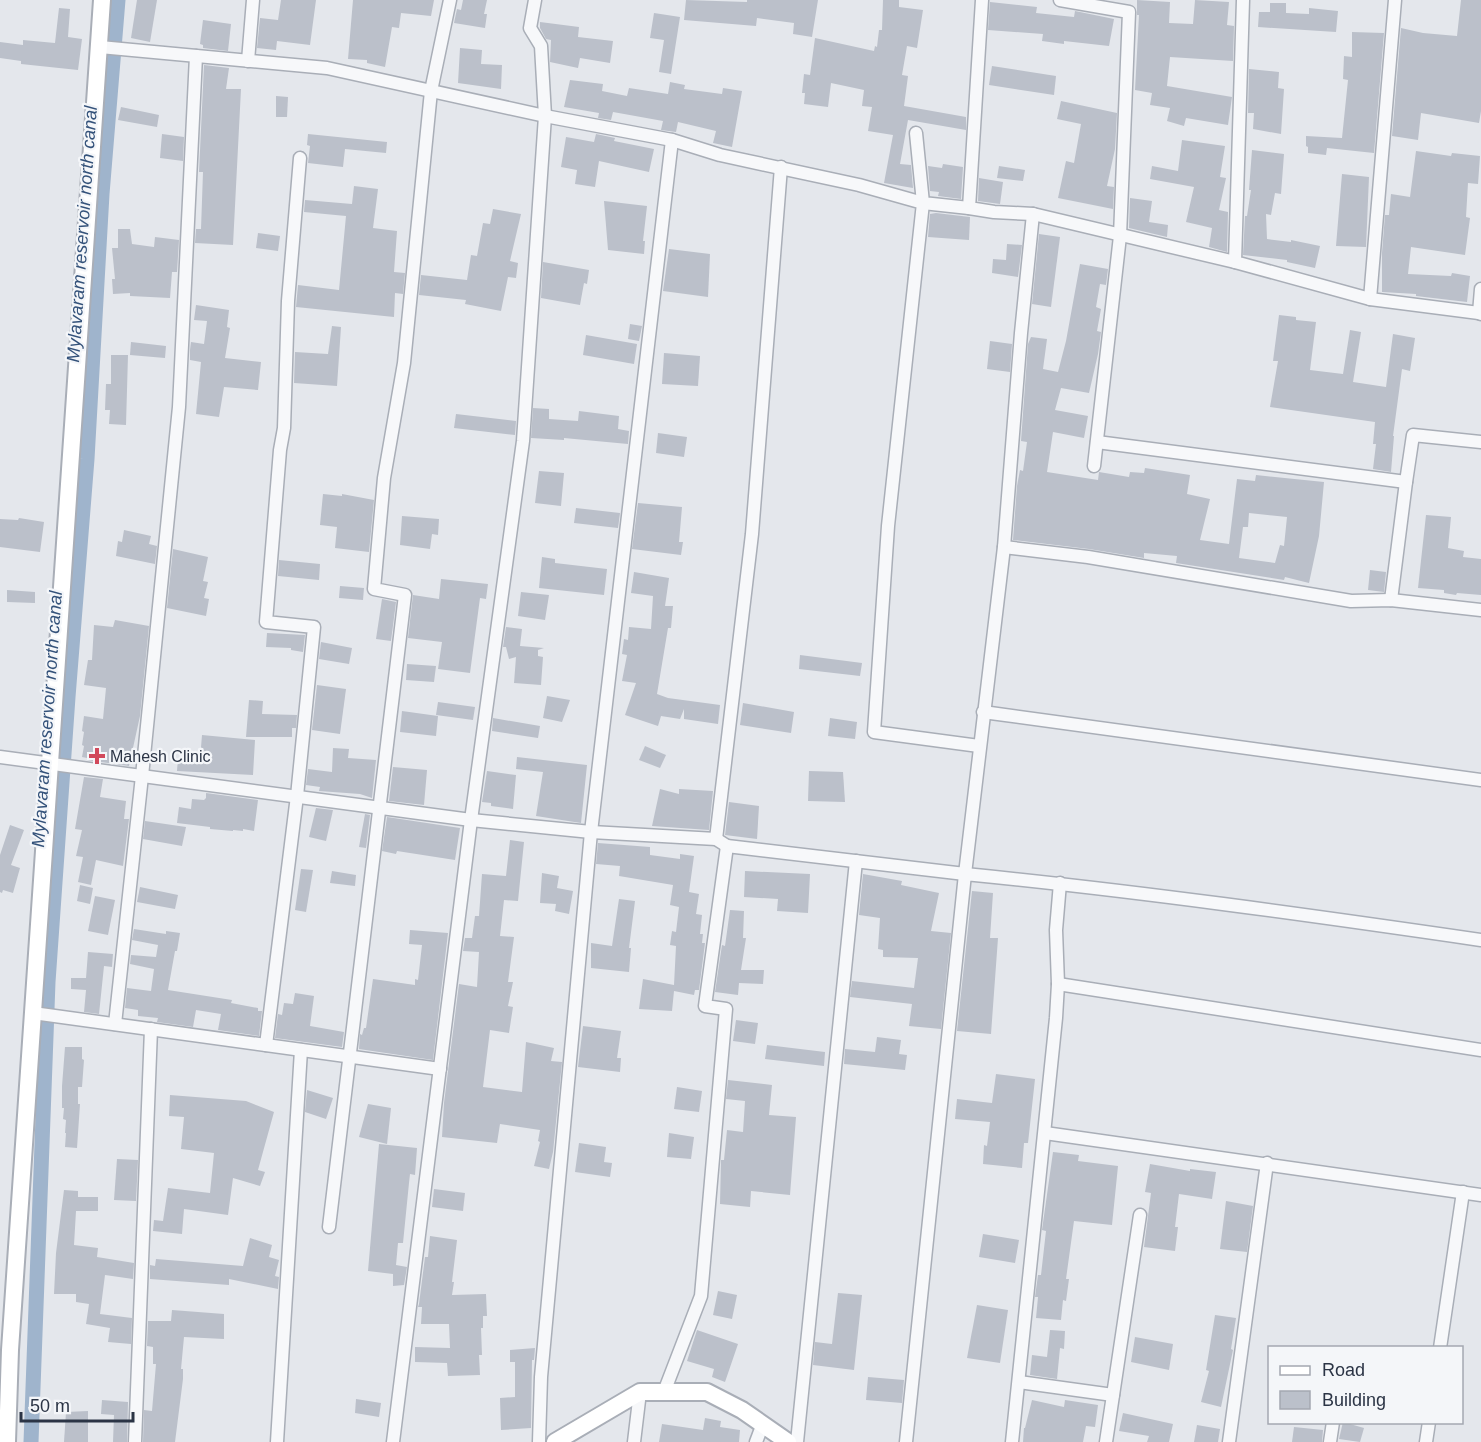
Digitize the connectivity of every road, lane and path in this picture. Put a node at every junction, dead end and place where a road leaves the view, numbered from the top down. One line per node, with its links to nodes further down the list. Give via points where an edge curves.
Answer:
1 (102, 0): 9 (main road)
2 (253, 0): 11 (street)
3 (450, 0): 12 (street)
4 (535, 0): 13 (street, via 530,28 541,46)
5 (982, 0): 19 (street)
6 (1060, 0): 21 (street, via 1129,12)
7 (1243, 0): 22 (street)
8 (1395, 0): 24 (street)
9 (100, 47): 10 (street); 36 (main road)
10 (196, 56): 11 (street); 37 (street, via 179,407)
11 (248, 61): 12 (street, via 327,68)
12 (431, 91): 13 (street); 40 (street, via 404,363 384,478 374,589 405,595)
13 (545, 116): 15 (street); 41 (street, via 523,441)
14 (916, 133): 18 (street)
15 (672, 140): 17 (street, via 720,155); 42 (street)
16 (300, 158): 39 (street, via 288,302 284,429 266,622 314,627)
17 (781, 167): 18 (street); 43 (street, via 752,534)
18 (923, 203): 19 (street); 34 (street, via 888,526 874,732)
19 (969, 208): 20 (street)
20 (1033, 214): 21 (street); 30 (street)
21 (1120, 236): 22 (street); 26 (street)
22 (1235, 262): 24 (street)
23 (1481, 289): 25 (street)
24 (1370, 299): 25 (street)
25 (1480, 314)
26 (1097, 442): 28 (street); 29 (street)
27 (1481, 442): 29 (street, via 1413,435)
28 (1094, 466)
29 (1406, 482): 31 (street)
30 (1004, 547): 31 (street, via 1088,557 1351,601); 33 (street)
31 (1391, 600): 32 (street)
32 (1481, 610)
33 (982, 712): 34 (street); 38 (street)
34 (979, 746): 46 (street)
35 (0, 758): 36 (street)
36 (50, 765): 37 (street); 50 (main road)
37 (142, 776): 39 (street); 51 (street)
38 (1481, 780)
39 (297, 796): 40 (street); 53 (street)
40 (379, 807): 41 (street); 56 (street)
41 (471, 820): 42 (street); 57 (street)
42 (591, 832): 43 (street); 77 (street, via 541,1377)
43 (716, 839): 44 (street)
44 (728, 846): 45 (street); 68 (street, via 705,1006 726,1009 701,1296)
45 (856, 861): 46 (street); 82 (street)
46 (965, 874): 47 (street); 83 (street)
47 (1060, 883): 48 (street); 49 (street, via 1056,930)
48 (1481, 940)
49 (1058, 984): 55 (street); 58 (street)
50 (33, 1013): 51 (street); 65 (main road)
51 (115, 1024): 52 (street)
52 (151, 1029): 53 (street); 74 (street)
53 (266, 1045): 54 (street)
54 (301, 1050): 56 (street); 75 (street)
55 (1481, 1050)
56 (349, 1057): 57 (street); 63 (street)
57 (440, 1069): 76 (street)
58 (1046, 1132): 59 (street); 66 (street)
59 (1267, 1163): 60 (street); 86 (street)
60 (1463, 1192): 61 (street); 64 (street)
61 (1481, 1195)
62 (1140, 1215): 69 (street)
63 (329, 1227)
64 (1440, 1346)
65 (5, 1350): 73 (main road)
66 (1019, 1382): 69 (street); 84 (street)
67 (640, 1392): 68 (main road); 78 (main road); 79 (street)
68 (664, 1392): 72 (main road, via 707,1392 742,1410)
69 (1113, 1395): 85 (street)
70 (1333, 1424): 87 (street)
71 (1429, 1424): 88 (street)
72 (762, 1426): 80 (street); 81 (main road)
73 (7, 1442)
74 (135, 1442)
75 (278, 1442)
76 (393, 1442)
77 (539, 1442)
78 (555, 1442)
79 (634, 1442)
80 (756, 1442)
81 (788, 1442)
82 (797, 1442)
83 (906, 1442)
84 (1012, 1442)
85 (1106, 1442)
86 (1229, 1442)
87 (1330, 1442)
88 (1426, 1442)

